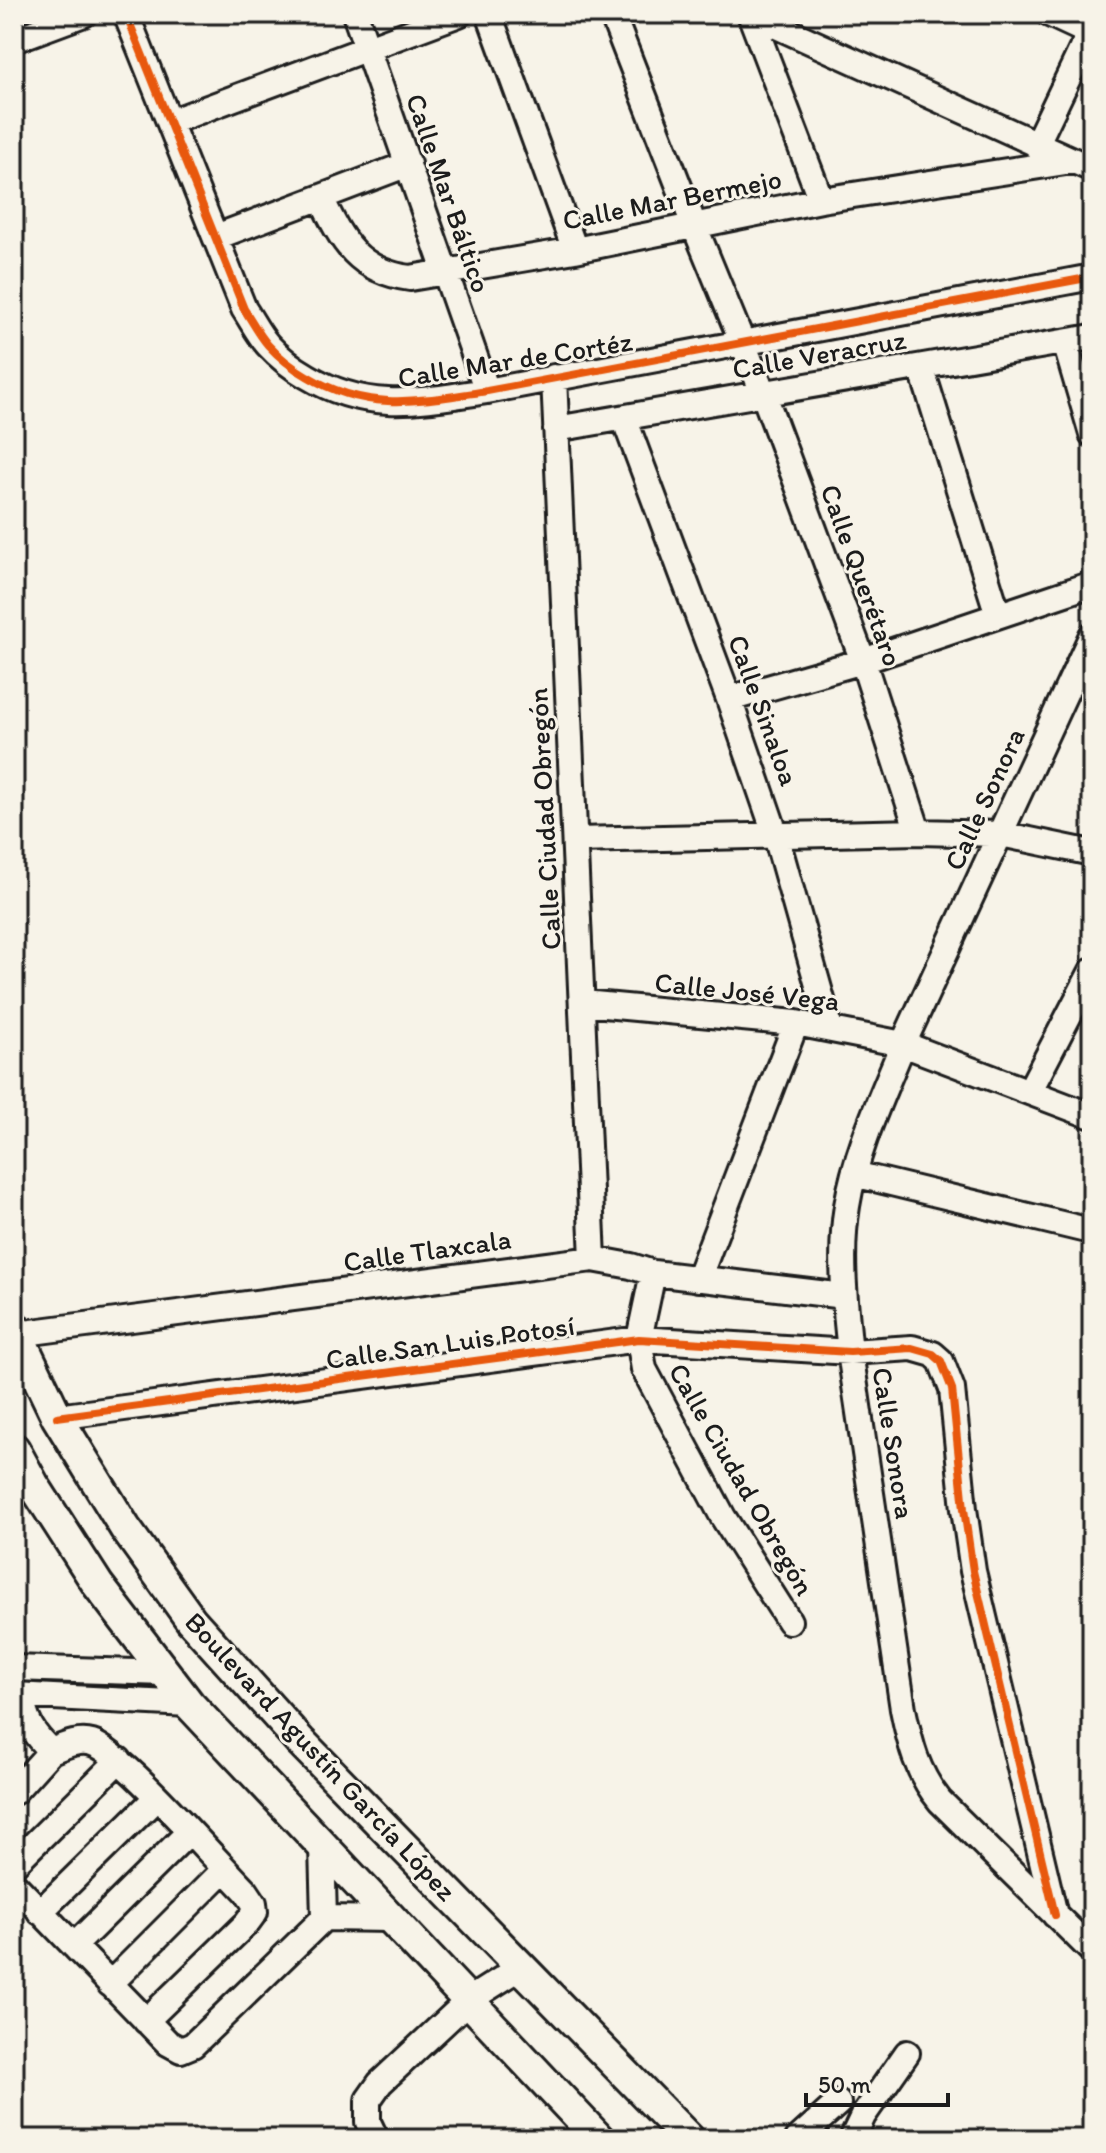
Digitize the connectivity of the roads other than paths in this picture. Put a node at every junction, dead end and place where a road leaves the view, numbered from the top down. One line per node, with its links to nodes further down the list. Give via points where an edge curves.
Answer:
1 (84, 14): 10 (street)
2 (126, 14): 12 (street, Calle Mar de Cortéz)
3 (355, 14): 11 (street, Calle Mar Báltico)
4 (459, 14): 11 (street)
5 (489, 14): 20 (street)
6 (612, 14): 18 (street, Calle Querétaro)
7 (750, 14): 13 (street); 17 (street)
8 (1049, 14): 9 (street)
9 (1091, 32): 13 (street)
10 (14, 40)
11 (368, 49): 12 (street); 14 (street, Calle Mar Báltico)
12 (170, 122): 19 (street, Calle Mar de Cortéz)
13 (1036, 145): 15 (street)
14 (408, 164): 16 (street); 21 (street, Calle Mar Báltico)
15 (1082, 165): 17 (street, Calle Mar Bermejo)
16 (321, 198): 19 (street); 21 (street, Calle Mar Bermejo, via 336,229 372,268 410,278)
17 (821, 200): 18 (street, Calle Mar Bermejo)
18 (694, 225): 20 (street, Calle Mar Bermejo); 24 (street, Calle Querétaro)
19 (216, 237): 28 (street, Calle Mar de Cortéz, via 244,309 268,346 324,386 353,398 384,402)
20 (575, 250): 21 (street, Calle Mar Bermejo)
21 (445, 273): 28 (street, Calle Mar Báltico)
22 (1092, 277): 24 (street, Calle Mar de Cortéz)
23 (1092, 337): 25 (street, Calle Veracruz)
24 (743, 342): 27 (street, Calle Mar de Cortéz); 29 (street, Calle Querétaro)
25 (1065, 342): 26 (street, Calle Veracruz); 32 (street)
26 (921, 367): 29 (street, Calle Veracruz); 34 (street)
27 (554, 377): 28 (street, Calle Mar de Cortéz); 31 (street, Calle Ciudad Obregón)
28 (487, 391)
29 (764, 395): 30 (street, Calle Veracruz); 36 (street, Calle Querétaro)
30 (624, 418): 31 (street, Calle Veracruz); 37 (street, Calle Sinaloa)
31 (556, 429): 41 (street, Calle Ciudad Obregón)
32 (1092, 434)
33 (1092, 584): 34 (street)
34 (998, 615): 36 (street)
35 (1092, 635): 39 (street, Calle Sonora)
36 (863, 661): 37 (street); 38 (street, Calle Querétaro)
37 (729, 699): 40 (street, Calle Sinaloa)
38 (918, 832): 39 (street); 40 (street)
39 (1001, 834): 42 (street); 47 (street, Calle Sonora)
40 (776, 836): 41 (street); 46 (street, Calle Sinaloa)
41 (575, 840): 44 (street, Calle Ciudad Obregón)
42 (1092, 853)
43 (1092, 971): 48 (street)
44 (583, 1003): 45 (street, Calle José Vega); 52 (street, Calle Ciudad Obregón)
45 (796, 1023): 46 (street, Calle José Vega); 54 (street)
46 (830, 1028): 47 (street, Calle José Vega)
47 (903, 1044): 48 (street, Calle José Vega); 50 (street, Calle Sonora)
48 (1029, 1092): 49 (street, Calle José Vega)
49 (1092, 1116)
50 (854, 1174): 51 (street); 55 (street, Calle Sonora, via 847,1208)
51 (1092, 1230)
52 (593, 1259): 53 (street, Calle Tlaxcala); 56 (street, Calle Tlaxcala)
53 (653, 1273): 54 (street, Calle Tlaxcala); 57 (street, Calle Ciudad Obregón)
54 (698, 1279): 55 (street, Calle Tlaxcala)
55 (844, 1296): 58 (street, Calle Sonora)
56 (16, 1331): 59 (main road, Boulevard Agustín García López)
57 (639, 1339): 58 (street, Calle San Luis Potosí); 59 (street, Calle San Luis Potosí); 61 (street, Calle Ciudad Obregón, via 644,1369 723,1517)
58 (850, 1352): 76 (street, Calle Sonora, via 903,1709 916,1765 940,1801); 76 (street, Calle San Luis Potosí, via 925,1350 941,1361 952,1389 973,1571)
59 (57, 1417): 81 (main road, Boulevard Agustín García López, via 125,1528 191,1620 300,1741)
60 (14, 1449): 63 (main road, Boulevard Agustín García López, via 98,1585)
61 (789, 1621)
62 (14, 1668): 63 (street)
63 (165, 1673): 65 (main road, Boulevard Agustín García López)
64 (18, 1695): 65 (street); 66 (street, via 31,1729)
65 (189, 1704): 71 (main road, Boulevard Agustín García López)
66 (51, 1751): 67 (street, via 71,1743 92,1743); 68 (street)
67 (119, 1760): 69 (street); 72 (street)
68 (14, 1792)
69 (156, 1798): 70 (street); 75 (street)
70 (189, 1832): 73 (street); 79 (street)
71 (322, 1846): 77 (street); 78 (main road, Boulevard Agustín García López)
72 (14, 1864)
73 (225, 1869): 82 (street); 84 (street, via 252,1899 253,1915)
74 (14, 1884): 75 (street)
75 (40, 1912): 79 (street)
76 (1055, 1915): 80 (street, Calle Sonora)
77 (324, 1918): 78 (street); 84 (street, via 188,2049 176,2049)
78 (392, 1919): 83 (main road, Boulevard Agustín García López)
79 (74, 1946): 82 (street)
80 (1092, 1951)
81 (521, 1967): 83 (street); 89 (main road, Boulevard Agustín García López)
82 (110, 1984): 84 (street)
83 (469, 2000): 87 (street, via 372,2093 368,2122); 88 (main road, Boulevard Agustín García López)
84 (146, 2021)
85 (907, 2053): 91 (street)
86 (838, 2103): 90 (street)
87 (376, 2139)
88 (599, 2139)
89 (689, 2139)
90 (798, 2139)
91 (852, 2139)

